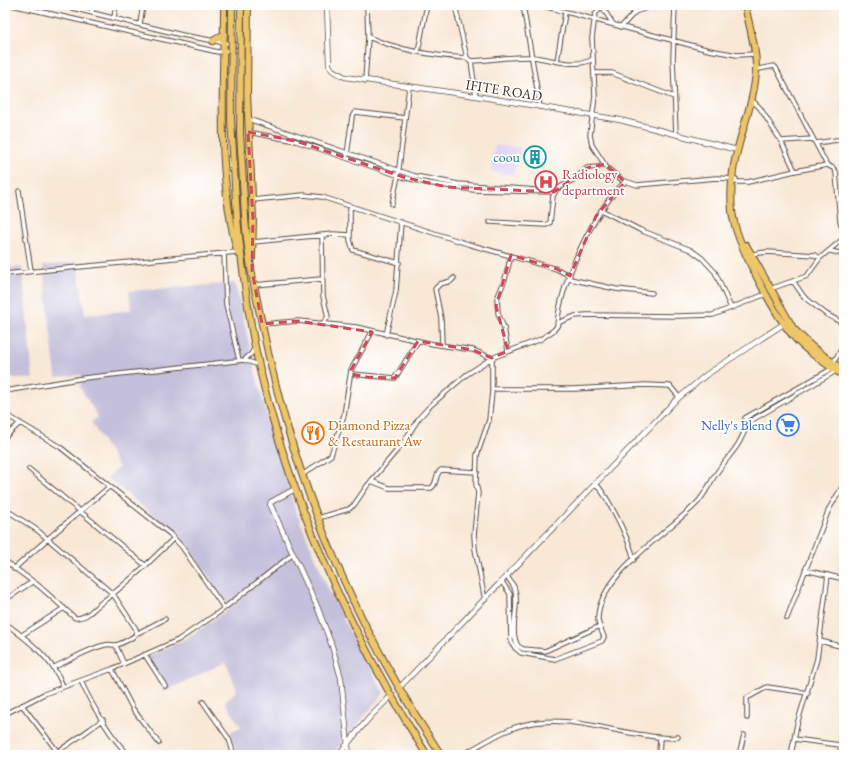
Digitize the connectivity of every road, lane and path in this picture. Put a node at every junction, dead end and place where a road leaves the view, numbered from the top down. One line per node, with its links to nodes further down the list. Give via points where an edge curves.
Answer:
1 (12, 5): 38 (street)
2 (60, 5): 24 (street)
3 (93, 5): 24 (street)
4 (116, 5): 27 (street)
5 (143, 5): 29 (street)
6 (224, 5): 32 (main road)
7 (232, 5): 97 (main road, bridge, via 232,120)
8 (241, 5): 95 (main road, bridge, via 240,133 245,216)
9 (248, 5): 37 (main road)
10 (327, 5): 48 (street, IFITE ROAD, via 329,65 338,74)
11 (367, 5): 33 (street)
12 (373, 5): 13 (street)
13 (391, 5)
14 (427, 5): 39 (street)
15 (455, 5): 41 (street)
16 (523, 5): 42 (street)
17 (540, 5): 26 (street)
18 (601, 5): 28 (street); 30 (street)
19 (630, 5): 25 (street)
20 (655, 5): 25 (street)
21 (675, 5): 34 (street)
22 (744, 5): 40 (main road)
23 (748, 5): 46 (main road)
24 (92, 12): 27 (street)
25 (635, 12): 31 (street)
26 (565, 13): 28 (street); 45 (street)
27 (114, 18): 29 (street)
28 (593, 20): 30 (street); 43 (street)
29 (140, 24): 35 (street)
30 (613, 24): 31 (street)
31 (621, 27): 34 (street)
32 (224, 34): 35 (main road); 36 (main road)
33 (368, 37): 39 (street); 48 (street)
34 (673, 40): 40 (street, via 737,55); 51 (street)
35 (213, 41): 36 (street)
36 (224, 44): 37 (street); 38 (main road)
37 (248, 47): 38 (street); 56 (main road)
38 (224, 52): 88 (main road, via 225,167 229,220)
39 (418, 52): 41 (street)
40 (755, 54): 67 (main road, via 754,85)
41 (467, 58): 44 (street)
42 (533, 58): 44 (street); 45 (street); 53 (street)
43 (594, 59): 45 (street, via 587,62); 47 (street)
44 (471, 61): 50 (street)
45 (557, 61)
46 (759, 69): 52 (main road); 63 (street, via 774,66 776,68)
47 (594, 73): 51 (street, via 612,73); 54 (street)
48 (365, 82): 49 (street, IFITE ROAD)
49 (409, 87): 50 (street, IFITE ROAD); 55 (street)
50 (476, 96): 53 (street, IFITE ROAD)
51 (674, 97): 61 (street)
52 (754, 102): 65 (street); 73 (main road)
53 (540, 107): 54 (street, IFITE ROAD)
54 (593, 116): 61 (street, IFITE ROAD); 69 (street, via 590,135 592,145)
55 (405, 118): 68 (street, via 355,112 352,117); 72 (street)
56 (248, 119): 57 (street); 59 (main road)
57 (264, 124): 58 (street); 60 (street)
58 (276, 129): 62 (street); 68 (street)
59 (248, 132): 60 (street); 77 (main road)
60 (261, 133): 62 (street)
61 (676, 134): 67 (street, IFITE ROAD)
62 (274, 136): 68 (street)
63 (813, 139): 65 (street); 66 (street)
64 (844, 139): 66 (street)
65 (781, 141): 71 (street)
66 (816, 144): 70 (street)
67 (737, 150): 73 (main road)
68 (347, 156): 72 (street)
69 (605, 164): 74 (street); 76 (street, via 587,168)
70 (827, 165): 71 (street); 85 (street, via 836,172 840,221)
71 (795, 171): 73 (street, via 748,182)
72 (398, 173): 76 (street, via 427,184 474,190); 78 (street)
73 (734, 181): 74 (street, via 716,178 645,184); 90 (main road, via 736,217); 104 (main road, via 731,210 736,232)
74 (625, 182): 80 (street)
75 (20, 191): 96 (street)
76 (554, 192): 82 (street, via 550,223)
77 (252, 200): 79 (street, via 316,195); 86 (main road)
78 (392, 204)
79 (350, 206): 81 (street); 83 (street)
80 (600, 210): 99 (street); 106 (street, via 640,230 691,250 702,258 715,272)
81 (401, 222): 92 (street); 94 (street)
82 (490, 222)
83 (350, 235): 84 (street); 94 (street, via 353,250)
84 (322, 236): 86 (street); 101 (street)
85 (844, 236): 87 (street)
86 (253, 242): 95 (main road)
87 (830, 251): 91 (street); 93 (street)
88 (237, 252): 89 (street); 97 (main road)
89 (224, 254): 96 (street); 120 (street, via 226,304)
90 (752, 254): 93 (street, via 767,252 815,255); 104 (main road)
91 (844, 254)
92 (511, 256): 99 (street, via 557,269); 118 (street, via 497,299)
93 (820, 258): 102 (street, via 811,273)
94 (399, 263): 113 (street, via 395,298)
95 (252, 270): 103 (main road)
96 (31, 271): 98 (street)
97 (242, 271): 116 (main road)
98 (5, 274)
99 (570, 277): 105 (street, via 616,289); 111 (street)
100 (454, 278): 117 (street, via 435,289 441,318)
101 (322, 279): 103 (street); 109 (street, via 328,317)
102 (793, 281): 104 (street); 110 (street, via 804,297)
103 (254, 284): 108 (main road)
104 (768, 292): 106 (street); 107 (main road)
105 (652, 293)
106 (731, 308): 111 (street, via 702,316 575,316)
107 (786, 322): 122 (main road); 128 (street, via 706,375)
108 (262, 324): 109 (street, via 298,321); 135 (main road, via 280,403)
109 (322, 324): 112 (street)
110 (844, 324)
111 (557, 325): 118 (street, via 541,339)
112 (372, 332): 113 (street); 124 (street, via 354,362)
113 (386, 334): 114 (street)
114 (418, 341): 117 (street); 124 (street, via 395,378)
115 (844, 345): 122 (street)
116 (255, 346): 120 (street, via 251,354); 121 (main road)
117 (442, 346): 119 (street, via 473,350)
118 (508, 351): 119 (street)
119 (492, 358): 126 (street); 136 (street, via 466,375 430,406)
120 (242, 360): 121 (street); 127 (street, via 84,378)
121 (259, 365): 140 (main road)
122 (834, 367): 123 (main road); 125 (main road); 131 (street); 131 (street, via 745,418)
123 (844, 372)
124 (351, 374): 135 (street, via 344,414 331,455)
125 (844, 376)
126 (492, 389): 128 (street, via 670,386); 134 (street, via 489,420 477,455)
127 (5, 392)
128 (679, 398): 137 (street)
129 (5, 414): 130 (street)
130 (20, 423): 132 (street); 139 (street, via 60,447)
131 (747, 423): 148 (street, via 736,450 716,474 698,503)
132 (5, 437)
133 (29, 469): 142 (street)
134 (477, 472): 136 (street, via 441,470 437,474 435,485 431,488 389,488); 161 (street, via 474,535)
135 (301, 475): 143 (main road)
136 (371, 481): 143 (street, via 349,509)
137 (595, 483): 146 (street, via 605,495); 155 (street)
138 (844, 484): 153 (street, via 829,509)
139 (109, 487): 142 (street); 144 (street)
140 (295, 489): 147 (street, via 270,504); 182 (main road, via 339,596)
141 (5, 509): 145 (street)
142 (80, 512): 145 (street); 151 (street)
143 (317, 518): 180 (main road, via 362,620)
144 (174, 538): 151 (street); 163 (street)
145 (46, 539): 152 (street); 159 (street)
146 (632, 551): 148 (street); 149 (street)
147 (293, 554): 163 (street); 194 (street, via 324,622 338,664)
148 (639, 554): 149 (street)
149 (634, 560): 167 (street, via 605,593 599,613)
150 (5, 561): 152 (street)
151 (146, 566): 159 (street)
152 (14, 569): 157 (street)
153 (805, 570): 154 (street); 164 (street)
154 (828, 575): 156 (street); 170 (street)
155 (507, 576): 158 (street); 167 (street, via 515,594 515,635 518,646 523,649 545,651)
156 (844, 579)
157 (32, 582): 160 (street); 162 (street)
158 (502, 582): 161 (street); 167 (street, via 510,594 511,641 517,651 555,659 604,639)
159 (113, 594): 162 (street, via 80,618 76,618); 168 (street, via 136,629)
160 (5, 600)
161 (485, 600): 180 (street)
162 (64, 608): 169 (street)
163 (224, 608): 173 (street, via 178,640)
164 (787, 618)
165 (166, 619): 168 (street)
166 (5, 623): 169 (street)
167 (600, 626)
168 (136, 634): 171 (street)
169 (22, 635): 175 (street)
170 (820, 642): 172 (street); 181 (street)
171 (116, 646): 174 (street); 175 (street, via 105,645 90,649)
172 (844, 646)
173 (145, 654): 174 (street); 179 (street)
174 (124, 664): 176 (street)
175 (54, 667): 178 (street)
176 (112, 669): 177 (street); 193 (street, via 133,709)
177 (81, 681): 178 (street); 187 (street, via 88,698)
178 (63, 686): 184 (street)
179 (165, 686)
180 (399, 688): 203 (main road)
181 (808, 694): 186 (street, via 774,687 762,689 747,698); 192 (street)
182 (391, 696): 194 (street); 202 (main road)
183 (203, 702): 199 (street, via 229,739)
184 (22, 705): 185 (street); 196 (street)
185 (5, 714)
186 (746, 718)
187 (103, 720): 196 (street); 198 (street, via 119,746)
188 (744, 735): 206 (street)
189 (844, 735): 195 (street)
190 (660, 737): 191 (street); 204 (street, via 571,722 531,723 503,733); 205 (street)
191 (678, 737)
192 (794, 739): 195 (street); 207 (street)
193 (159, 743)
194 (348, 743): 200 (street); 201 (street)
195 (840, 745): 208 (street)
196 (59, 751): 197 (street)
197 (56, 755)
198 (129, 755)
199 (234, 755)
200 (338, 755)
201 (349, 755)
202 (427, 755)
203 (441, 755)
204 (462, 755)
205 (659, 755)
206 (739, 755)
207 (791, 755)
208 (841, 755)

